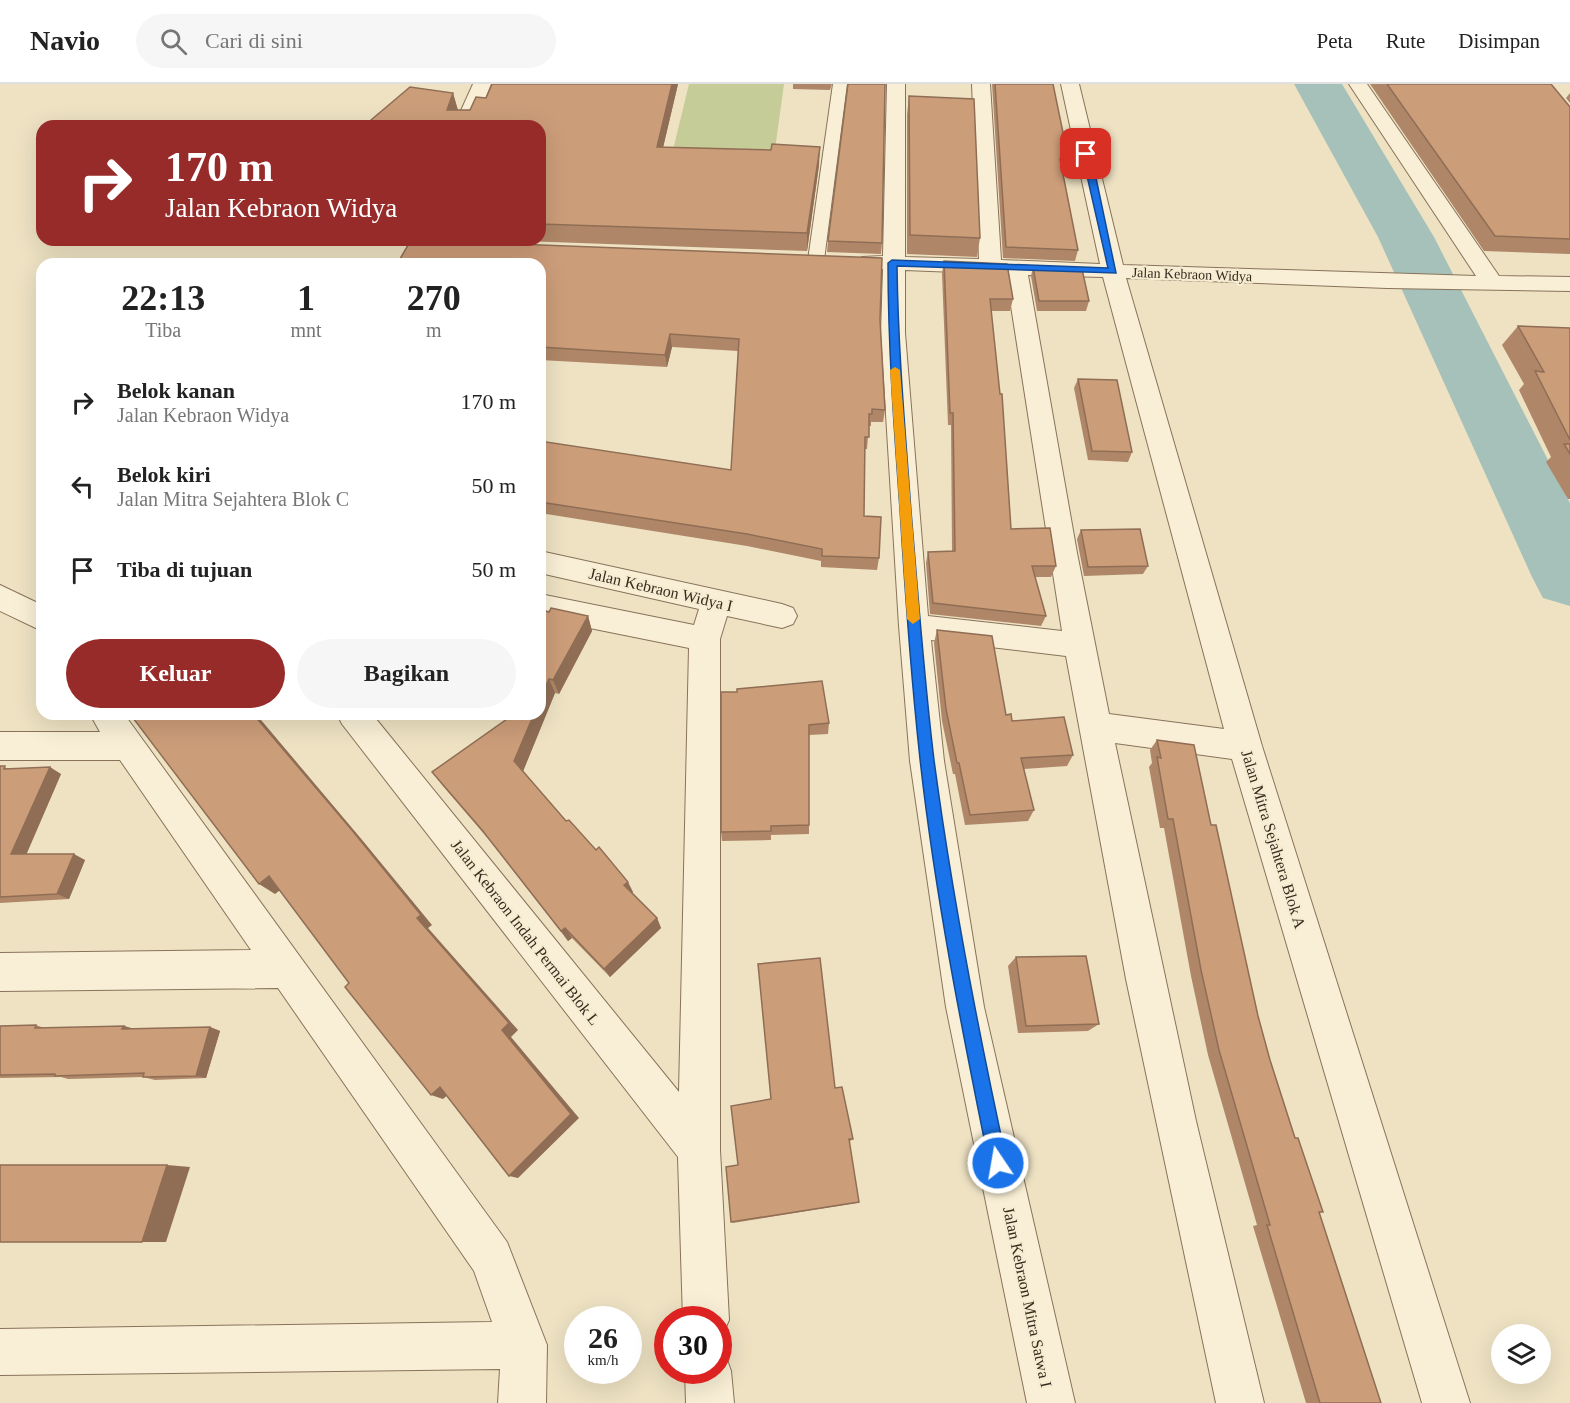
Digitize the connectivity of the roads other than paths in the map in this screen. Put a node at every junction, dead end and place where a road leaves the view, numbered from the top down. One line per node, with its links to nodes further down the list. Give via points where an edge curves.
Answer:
1 (482, 84): 7 (street)
2 (840, 84): 9 (lane)
3 (896, 84): 10 (street, Jalan Kebraon Mitra Satwa I)
4 (981, 84): 11 (street)
5 (1071, 84): 13 (street, Jalan Mitra Sejahtera Blok A)
6 (1358, 84): 14 (street)
7 (467, 120)
8 (792, 259): 9 (street, Jalan Kebraon Widya)
9 (834, 260): 10 (street, Jalan Kebraon Widya)
10 (892, 263): 11 (street, Jalan Kebraon Widya); 22 (street, Jalan Kebraon Mitra Satwa I, via 893,333)
11 (990, 266): 12 (street, Jalan Kebraon Widya)
12 (1017, 267): 13 (street, Jalan Kebraon Widya); 24 (street)
13 (1113, 271): 14 (street, Jalan Kebraon Widya); 30 (street, Jalan Mitra Sejahtera Blok A)
14 (1492, 282): 15 (street, Jalan Kebraon Widya)
15 (1570, 284)
16 (546, 563): 18 (street, Jalan Kebraon Widya I)
17 (0, 597): 20 (street)
18 (717, 601): 21 (street, Jalan Kebraon Widya I); 23 (street)
19 (546, 607): 23 (street)
20 (36, 616)
21 (782, 616)
22 (914, 626): 24 (street); 40 (street, Jalan Kebraon Mitra Satwa I, via 937,832 965,1007)
23 (705, 639): 33 (street)
24 (1078, 645): 27 (street)
25 (110, 720): 29 (street)
26 (358, 720): 33 (street, Jalan Kebraon Indah Permai Blok L)
27 (1095, 726): 30 (street); 41 (street, via 1130,911)
28 (0, 746): 29 (street)
29 (128, 746): 31 (street)
30 (1245, 746): 42 (street, Jalan Mitra Sejahtera Blok A)
31 (286, 969): 32 (street); 35 (street, via 491,1258)
32 (0, 972)
33 (699, 1150): 34 (street)
34 (705, 1306)
35 (524, 1346): 36 (street); 38 (street)
36 (0, 1352)
37 (709, 1384): 39 (street)
38 (522, 1403)
39 (710, 1403)
40 (1051, 1403)
41 (1240, 1403)
42 (1446, 1403)

